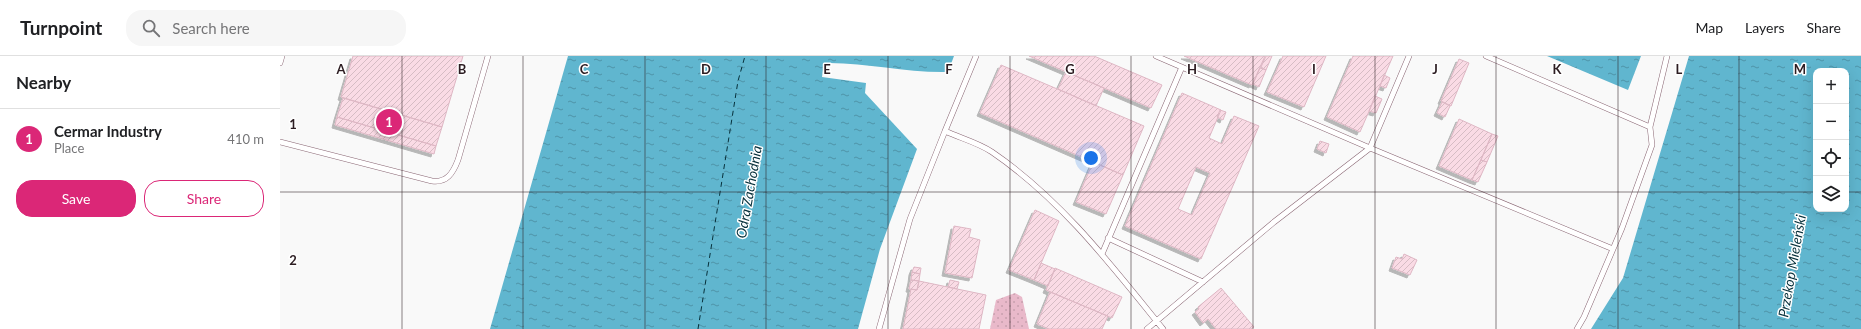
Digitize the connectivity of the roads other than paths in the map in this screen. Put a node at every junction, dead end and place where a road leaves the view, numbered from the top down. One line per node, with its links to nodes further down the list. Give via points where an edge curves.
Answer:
1 (282, 56): 8 (lane)
2 (488, 56): 12 (lane, via 458,160 453,172 444,180 432,181)
3 (976, 56): 11 (lane)
4 (1156, 56): 9 (lane)
5 (1409, 56): 13 (lane)
6 (1486, 56): 10 (lane)
7 (1667, 56): 10 (lane)
8 (280, 63)
9 (1182, 67): 13 (lane); 14 (lane)
10 (1650, 127): 15 (lane, via 1652,145)
11 (945, 131): 16 (lane, via 991,151 1038,188); 19 (lane, via 910,219)
12 (280, 142)
13 (1370, 148): 15 (lane); 17 (lane, via 1274,222)
14 (1108, 238): 16 (lane); 17 (lane)
15 (1613, 249): 22 (lane)
16 (1102, 254): 18 (lane)
17 (1203, 282): 18 (lane)
18 (1157, 321): 20 (lane); 21 (lane)
19 (879, 329)
20 (1147, 329)
21 (1163, 329)
22 (1577, 329)

